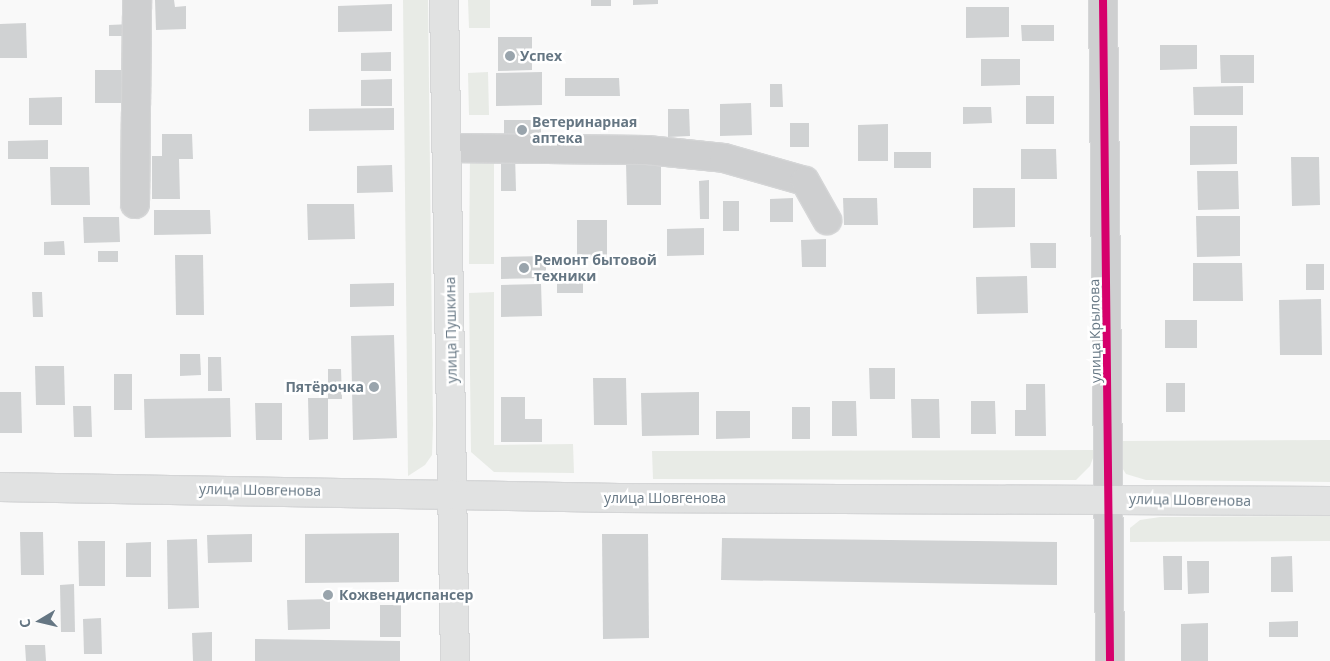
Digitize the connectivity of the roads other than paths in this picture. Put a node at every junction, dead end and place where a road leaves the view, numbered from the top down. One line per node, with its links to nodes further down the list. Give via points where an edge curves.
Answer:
1 (137, 0): 5 (street)
2 (444, 0): 4 (main road, улица Пушкина)
3 (1103, 0): 9 (street, улица Крылова)
4 (447, 148): 6 (street, via 647,150 724,158 805,181); 8 (main road, улица Пушкина)
5 (136, 204)
6 (827, 220)
7 (0, 487): 8 (main road, улица Шовгенова)
8 (453, 493): 9 (main road, улица Шовгенова); 11 (main road, улица Пушкина)
9 (1109, 499): 10 (main road, улица Шовгенова); 12 (street, улица Крылова)
10 (1330, 501)
11 (455, 661)
12 (1110, 661)

